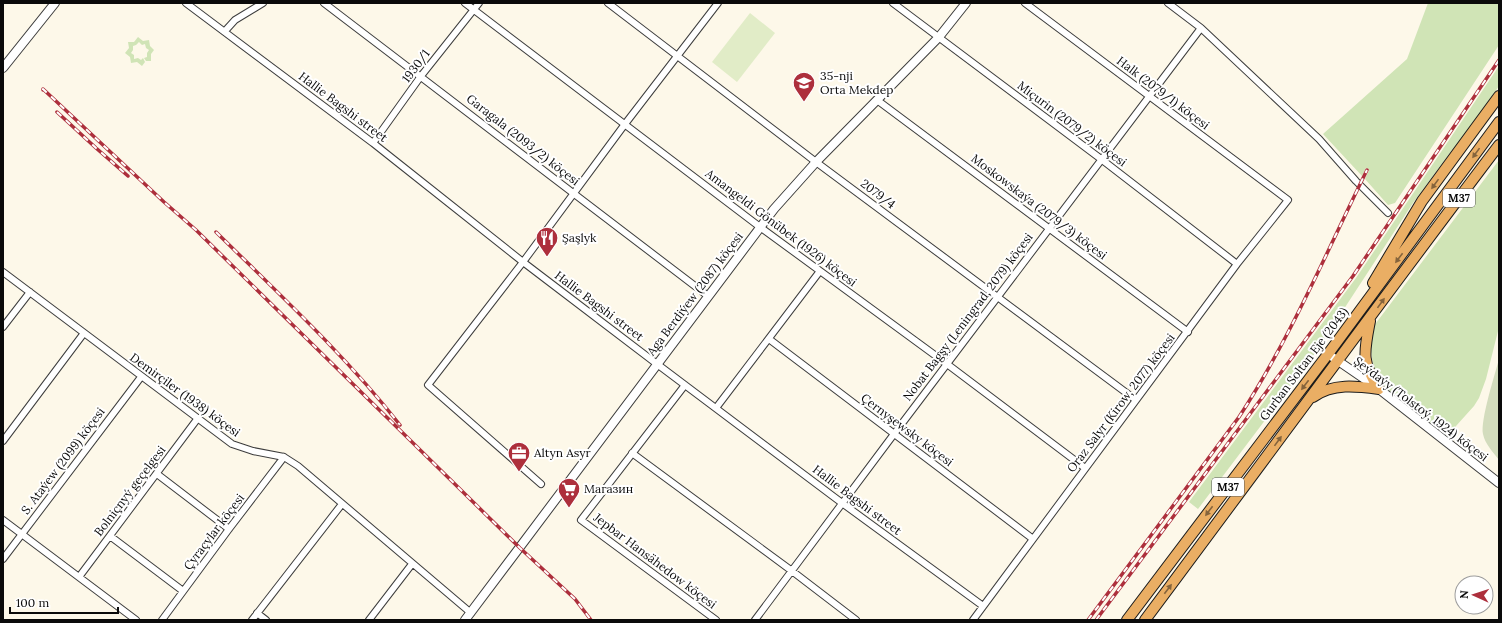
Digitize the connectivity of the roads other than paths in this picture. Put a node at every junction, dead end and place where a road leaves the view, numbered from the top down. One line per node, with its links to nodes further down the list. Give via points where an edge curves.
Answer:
1 (55, 3): 18 (street)
2 (186, 3): 15 (street, Hallie Bagshi street)
3 (263, 3): 15 (street, via 235,20)
4 (324, 3): 19 (street, Garagala (2093/2) köçesi)
5 (465, 3): 13 (street, Amangeldi Gönübek (1926) köçesi)
6 (479, 3): 13 (street, 1930/1)
7 (608, 3): 17 (street, 2079/4 / 2079/4)
8 (718, 3): 17 (street)
9 (893, 3): 16 (street, Miçurin (2079/2) köçesi)
10 (966, 3): 16 (street, Aga Berdiýew (2087) köçesi)
11 (1025, 3): 20 (street, Halk (2079/1) köçesi)
12 (1168, 3): 14 (street)
13 (474, 10): 19 (street, 1930/1); 24 (street, Amangeldi Gönübek (1926) köçesi)
14 (1200, 28): 20 (street, Nobat Bagşy (Leningrad, 2079) köçesi); 31 (street, via 1319,140)
15 (225, 31): 25 (street, Hallie Bagshi street)
16 (939, 37): 22 (street, Aga Berdiýew (2087) köçesi); 27 (street, Miçurin (2079/2) köçesi)
17 (678, 55): 24 (street); 28 (street, 2079/4 / 2079/4)
18 (3, 68)
19 (421, 76): 25 (street, 1930/1); 29 (street, Garagala (2093/2) köçesi)
20 (1149, 96): 27 (street, Nobat Bagşy (Leningrad, 2079) köçesi); 30 (street, Halk (2079/1) köçesi)
21 (1499, 96): 45 (highway, one-way to 45, via 1422,201)
22 (877, 100): 28 (street, Aga Berdiýew (2087) köçesi); 33 (street, Moskowskaýa (2079/3) köçesi)
23 (1499, 122): 45 (highway, Gurban Soltan Eje (2043) / M37, one-way to 45)
24 (625, 124): 29 (street); 32 (street, Amangeldi Gönübek (1926) köçesi)
25 (373, 143): 34 (street, Hallie Bagshi street)
26 (1499, 145): 41 (highway, Gurban Soltan Eje (2043) / M37, one-way to 26)
27 (1101, 159): 33 (street, Nobat Bagşy (Leningrad, 2079) köçesi); 35 (street, Miçurin (2079/2) köçesi)
28 (816, 162): 32 (street, Aga Berdiýew (2087) köçesi); 40 (street, 2079/4 / 2079/4)
29 (574, 194): 34 (street); 39 (street, Garagala (2093/2) köçesi)
30 (1288, 200): 35 (street, Oraz Salyr (Kirow, 2077) köçesi)
31 (1388, 213)
32 (760, 227): 36 (street, Amangeldi Gönübek (1926) köçesi); 39 (street, Aga Berdiýew (2087) köçesi)
33 (1048, 228): 40 (street, Nobat Bagşy (Leningrad, 2079) köçesi); 43 (street, Moskowskaýa (2079/3) köçesi)
34 (523, 262): 49 (street, Hallie Bagshi street); 65 (street, via 428,385)
35 (1237, 264): 43 (street, Oraz Salyr (Kirow, 2077) köçesi)
36 (820, 271): 46 (street); 50 (street, Amangeldi Gönübek (1926) köçesi)
37 (3, 272): 38 (street, Demirçiler (1938) köçesi)
38 (30, 292): 42 (street); 44 (street, Demirçiler (1938) köçesi)
39 (708, 296): 49 (street, Aga Berdiýew (2087) köçesi)
40 (997, 297): 50 (street, Nobat Bagşy (Leningrad, 2079) köçesi); 54 (street, 2079/4 / 2079/4)
41 (1370, 317): 48 (highway, Gurban Soltan Eje (2043) / M37); 53 (highway, Gurban Soltan Eje (2043), via 1365,359 1369,374)
42 (3, 327)
43 (1188, 332): 54 (street, Oraz Salyr (Kirow, 2077) köçesi)
44 (84, 333): 51 (street, Demirçiler (1938) köçesi); 59 (street)
45 (1343, 333): 47 (highway, Gurban Soltan Eje (2043) / M37)
46 (769, 339): 56 (street); 58 (street, Çernyşewsky köçesi)
47 (1328, 354): 48 (street, Şeýdaýy (Tolstoý, 1924) köçesi); 90 (highway, Gurban Soltan Eje (2043) / M37, one-way to 90)
48 (1338, 361): 53 (street, Şeýdaýy (Tolstoý, 1924) köçesi); 55 (highway, Gurban Soltan Eje (2043) / M37)
49 (657, 364): 52 (street, Hallie Bagshi street); 80 (street, Aga Berdiýew (2087) köçesi)
50 (947, 364): 58 (street, Nobat Bagşy (Leningrad, 2079) köçesi); 62 (street, Amangeldi Gönübek (1926) köçesi)
51 (141, 377): 57 (street, Demirçiler (1938) köçesi); 70 (street, S. Ataýew (2099) köçesi)
52 (685, 385): 56 (street, Hallie Bagshi street); 60 (street)
53 (1379, 389): 55 (highway, via 1344,386 1321,392); 64 (street, Şeýdaýy (Tolstoý, 1924) köçesi)
54 (1136, 400): 62 (street, Oraz Salyr (Kirow, 2077) köçesi)
55 (1308, 401): 91 (highway, Gurban Soltan Eje (2043) / M37, one-way to 55)
56 (716, 408): 66 (street, Hallie Bagshi street)
57 (198, 418): 61 (street, Demirçiler (1938) köçesi, via 232,444 253,452); 63 (street, Bolniçnyý geçelgesi)
58 (894, 434): 66 (street, Nobat Bagşy (Leningrad, 2079) köçesi); 72 (street, Çernyşewsky köçesi)
59 (3, 441)
60 (632, 453): 75 (street); 86 (street, Jepbar Hansähedow köçesi, via 581,520)
61 (284, 458): 67 (street, Demirçiler (1938) köçesi, via 298,466); 69 (street, Çyraçylar köçesi)
62 (1086, 468): 72 (street, Oraz Salyr (Kirow, 2077) köçesi)
63 (157, 474): 69 (street); 71 (street, Bolniçnyý geçelgesi)
64 (1499, 483)
65 (541, 484)
66 (842, 503): 75 (street, Nobat Bagşy (Leningrad, 2079) köçesi); 78 (street, Hallie Bagshi street)
67 (342, 504): 74 (street, Demirçiler (1938) köçesi); 79 (street)
68 (3, 520): 70 (street)
69 (229, 529): 77 (street, Çyraçylar köçesi)
70 (22, 534): 73 (street, S. Ataýew (2099) köçesi); 76 (street)
71 (110, 536): 76 (street, Bolniçnyý geçelgesi); 77 (street)
72 (1033, 539): 78 (street, Oraz Salyr (Kirow, 2077) köçesi)
73 (3, 558)
74 (412, 564): 80 (street, Demirçiler (1938) köçesi); 85 (street)
75 (792, 570): 87 (street, Nobat Bagşy (Leningrad, 2079) köçesi); 88 (street)
76 (79, 577): 81 (street)
77 (183, 591): 82 (street, Çyraçylar köçesi)
78 (983, 606): 89 (street, Oraz Salyr (Kirow, 2077) köçesi)
79 (257, 613): 83 (street); 84 (street)
80 (468, 617)
81 (136, 620)
82 (162, 620)
83 (252, 620)
84 (266, 620)
85 (369, 620)
86 (716, 620)
87 (756, 620)
88 (856, 620)
89 (973, 620)
90 (1127, 620)
91 (1145, 620)

